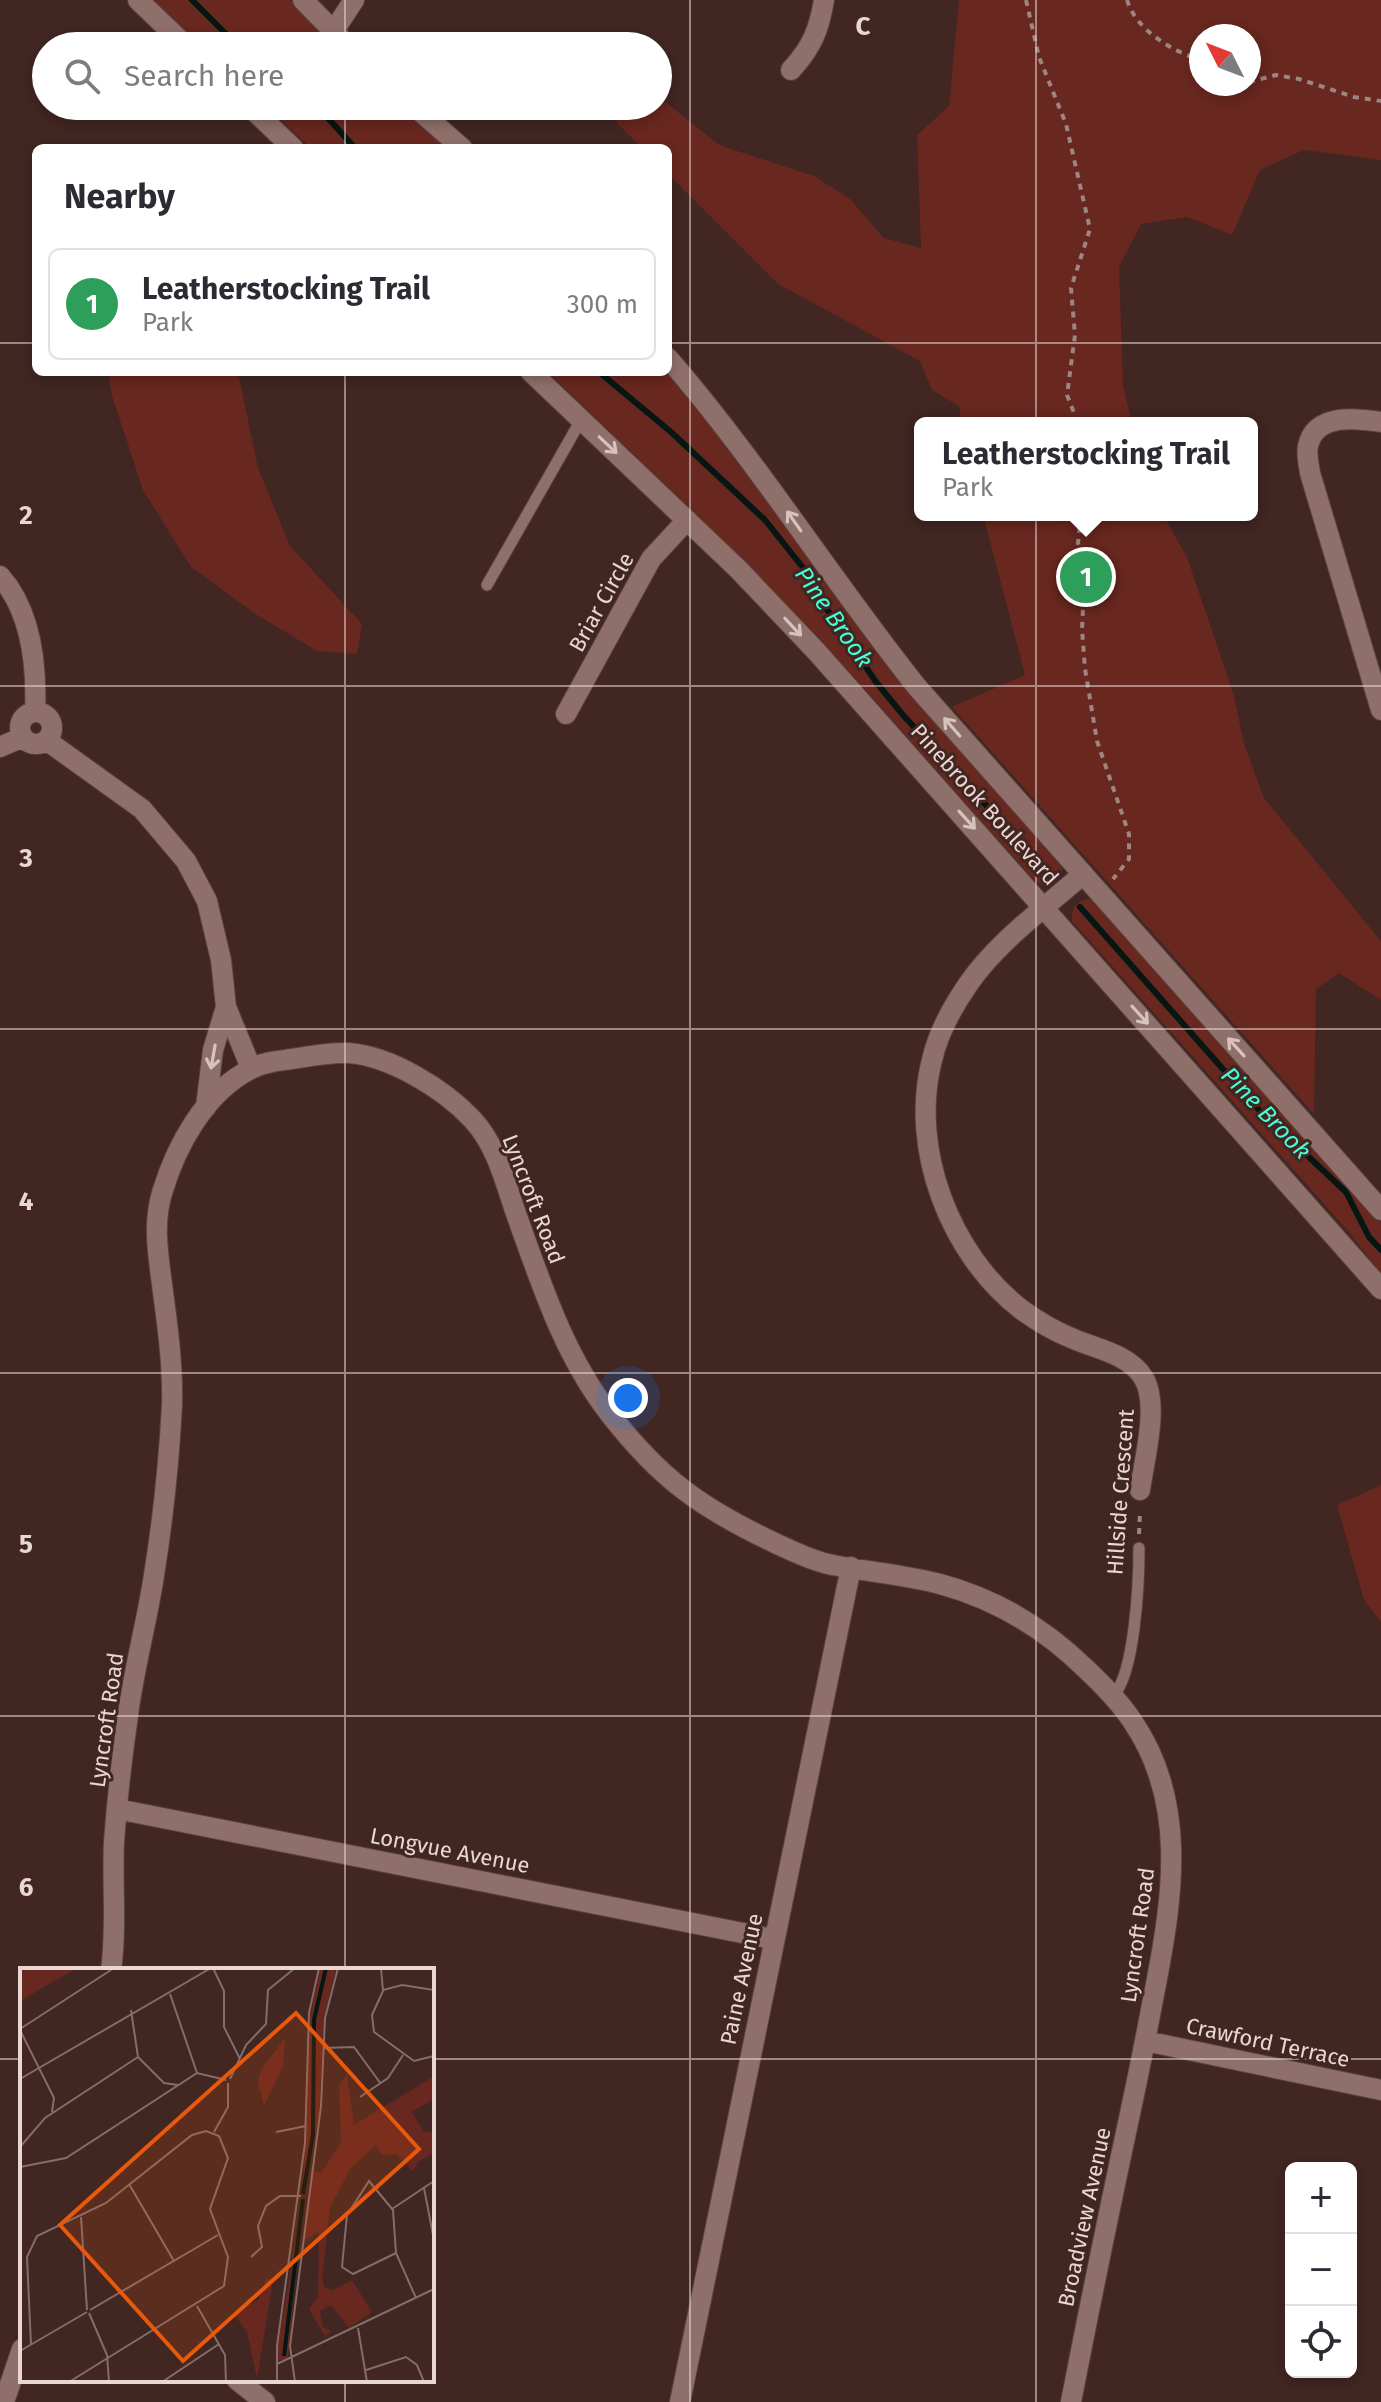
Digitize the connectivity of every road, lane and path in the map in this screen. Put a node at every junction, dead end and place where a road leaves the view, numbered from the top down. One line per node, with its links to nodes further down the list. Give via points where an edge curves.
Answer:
1 (138, 0): 7 (street)
2 (303, 0): 8 (street)
3 (354, 0): 9 (street)
4 (824, 0): 11 (street, via 809,50)
5 (1026, 0): 20 (path, via 1039,57 1066,124 1090,229 1071,288 1075,335 1067,395)
6 (1127, 0): 10 (path, via 1147,30)
7 (171, 32)
8 (334, 32)
9 (343, 32)
10 (1189, 57)
11 (791, 70)
12 (1261, 79): 13 (path, via 1299,79)
13 (1381, 101)
14 (264, 120): 16 (street)
15 (430, 120): 17 (street)
16 (289, 144)
17 (457, 144)
18 (672, 363): 33 (street, Pinebrook Boulevard, one-way to 18, via 887,650 764,478)
19 (535, 376): 21 (street, Pinebrook Boulevard)
20 (1076, 417)
21 (581, 420): 23 (street, Pinebrook Boulevard, one-way to 23); 26 (lane)
22 (1381, 422): 27 (street, via 1330,420 1308,445 1310,473)
23 (687, 520): 29 (street, Briar Circle, via 651,559); 35 (street, Pinebrook Boulevard, one-way to 35, via 816,651)
24 (1080, 521): 34 (path, via 1085,669 1097,741 1129,834 1129,859)
25 (0, 576): 28 (street, via 29,633)
26 (487, 585)
27 (1381, 710)
28 (35, 712): 30 (street, via 21,723); 31 (street, via 51,722)
29 (566, 714)
30 (23, 737): 31 (street, via 37,743); 32 (street)
31 (46, 740): 36 (street, via 142,809 186,861 207,901)
32 (0, 747)
33 (1083, 874): 35 (street, Hillside Crescent); 39 (street, Pinebrook Boulevard, one-way to 33)
34 (1113, 879)
35 (1045, 908): 40 (street, Pinebrook Boulevard, one-way to 40); 41 (street, Hillside Crescent, via 970,981 948,1017 932,1059 926,1096 930,1146 938,1190 953,1227 1001,1293 1047,1326 1124,1360 1145,1379 1151,1402)
36 (226, 1007): 37 (street); 38 (street, one-way to 38, via 213,1050)
37 (251, 1068): 38 (street, Lyncroft Road); 43 (street, Lyncroft Road, via 352,1053 396,1065 470,1116 491,1143 570,1353 589,1387 639,1451 708,1509 792,1551)
38 (206, 1107): 45 (street, Lyncroft Road, via 172,1165 159,1203 156,1237 172,1412 154,1578 129,1706)
39 (1381, 1210)
40 (1381, 1289)
41 (1140, 1490): 42 (path, Hillside Crescent)
42 (1139, 1548): 44 (lane, Hillside Crescent, via 1134,1624 1121,1687)
43 (851, 1567): 44 (street, Lyncroft Road, via 948,1586 1007,1610 1047,1635); 46 (street, Paine Avenue)
44 (1113, 1696): 48 (street, Lyncroft Road, via 1147,1746 1171,1830 1170,1902)
45 (117, 1809): 46 (street, Longvue Avenue); 47 (street, Lyncroft Road)
46 (773, 1939): 54 (street, Paine Avenue)
47 (111, 1968)
48 (1145, 2041): 49 (street, Crawford Terrace); 55 (street, Broadview Avenue)
49 (1381, 2090)
50 (20, 2355): 52 (street)
51 (240, 2382): 53 (street)
52 (4, 2402)
53 (265, 2402)
54 (680, 2402)
55 (1071, 2402)

